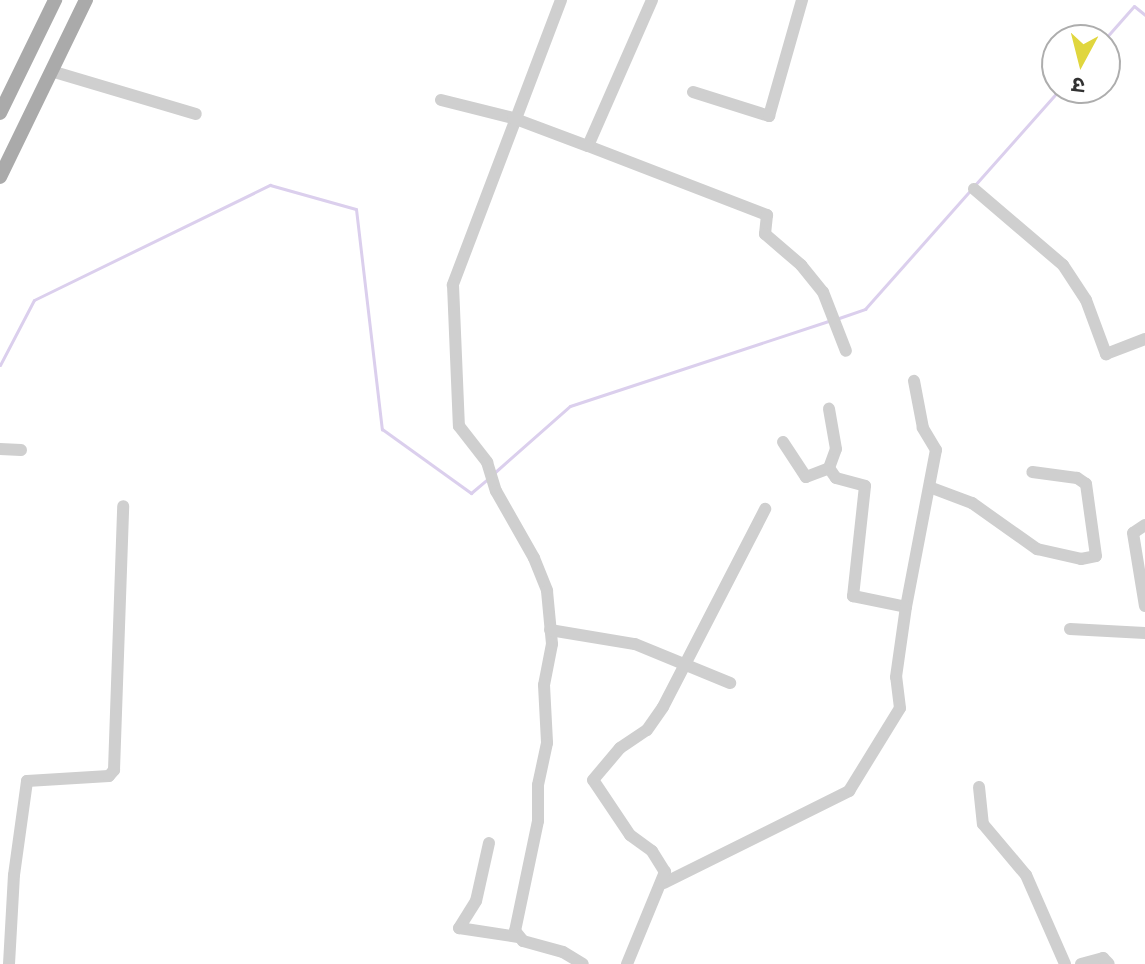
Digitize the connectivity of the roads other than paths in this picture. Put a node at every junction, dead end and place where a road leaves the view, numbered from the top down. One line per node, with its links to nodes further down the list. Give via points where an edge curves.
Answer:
1 (55, 0): 9 (main road)
2 (86, 0): 6 (main road)
3 (561, 0): 11 (street)
4 (652, 0): 12 (street)
5 (802, 0): 7 (street, via 769,116)
6 (51, 71): 10 (street); 13 (main road)
7 (693, 92)
8 (441, 100): 11 (street)
9 (0, 113)
10 (196, 114)
11 (513, 118): 12 (street); 31 (street, via 453,285 457,413 541,571)
12 (588, 146): 16 (street, via 767,215 765,234 801,265 830,309)
13 (0, 177)
14 (974, 189): 15 (street, via 1063,265 1086,300 1106,354)
15 (1145, 339)
16 (846, 351)
17 (914, 381): 24 (street, via 923,428 936,447)
18 (829, 409): 22 (street, via 836,449)
19 (783, 442): 22 (street, via 806,477)
20 (0, 449): 21 (street)
21 (21, 450)
22 (829, 468): 29 (street, via 836,478 865,483 853,596)
23 (1032, 472): 24 (street, via 1086,484 1096,556 1081,559 1037,549 972,503)
24 (932, 488): 29 (street)
25 (123, 506): 39 (street, via 114,770 109,776 27,781)
26 (765, 509): 33 (street)
27 (1145, 525): 28 (street, via 1133,533)
28 (1145, 606)
29 (906, 607): 37 (street, via 896,677 900,708 849,791)
30 (1070, 629): 32 (street)
31 (550, 630): 33 (street, via 609,637); 38 (street, via 544,685 547,743 538,785 538,821 515,919)
32 (1145, 633)
33 (687, 662): 34 (street); 37 (street, via 647,730 620,748 593,780 630,835 660,859)
34 (730, 683)
35 (979, 787): 42 (street, via 983,824 1026,875)
36 (489, 843): 38 (street, via 476,901 459,928)
37 (664, 883): 41 (street)
38 (518, 937): 40 (street)
39 (9, 964)
40 (583, 964)
41 (627, 964)
42 (1065, 964)
43 (1081, 964): 44 (street, via 1103,958)
44 (1109, 964)

